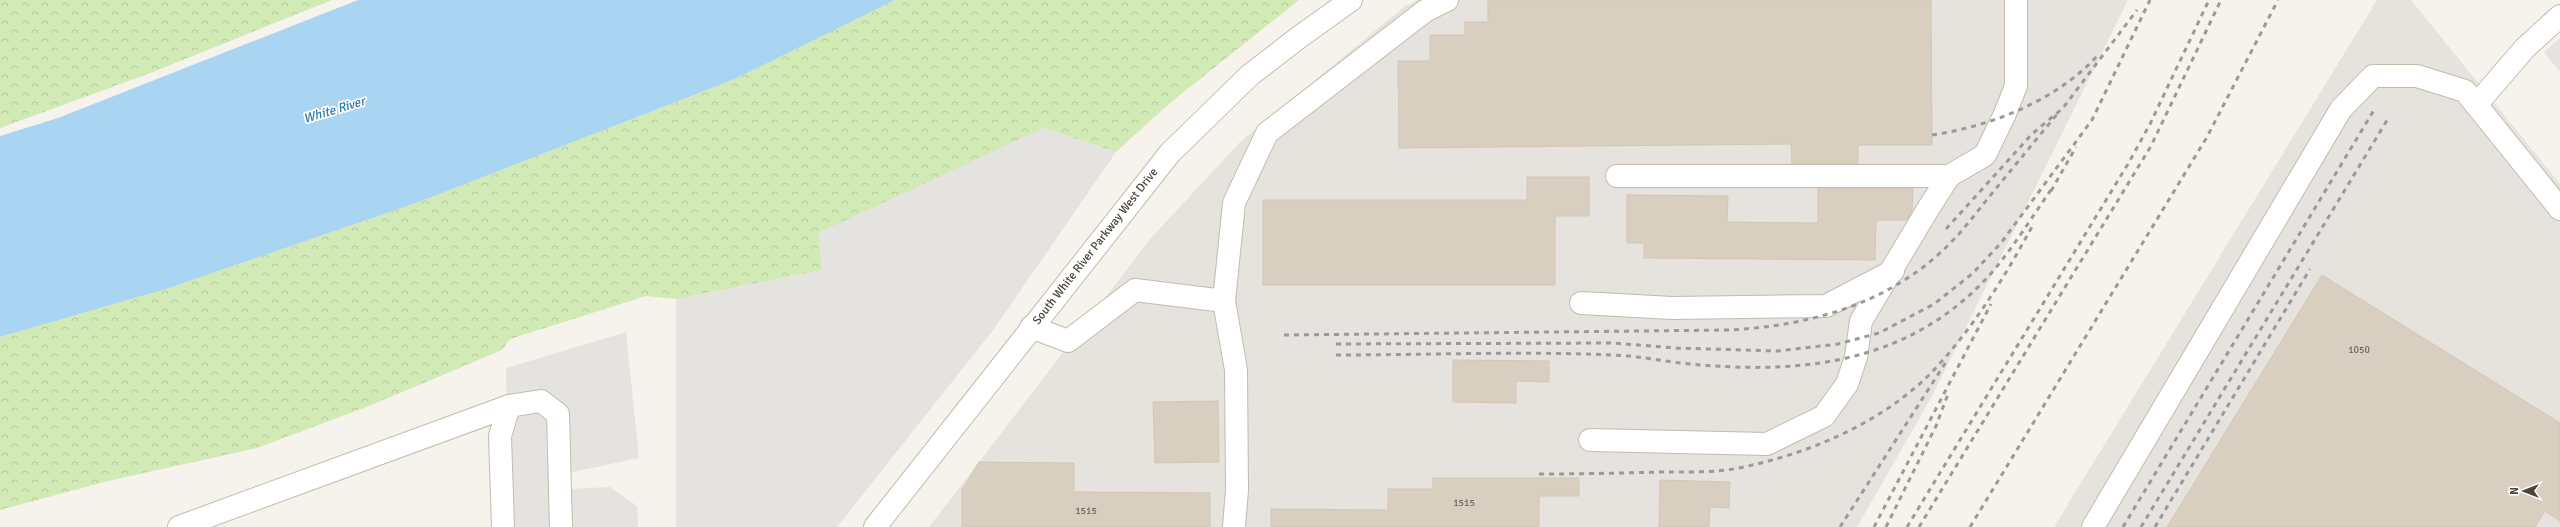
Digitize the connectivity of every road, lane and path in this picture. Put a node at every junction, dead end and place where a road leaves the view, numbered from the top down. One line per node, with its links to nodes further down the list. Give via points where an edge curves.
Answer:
1 (1351, 0): 12 (street, South White River Parkway West Drive, via 1277,54 1218,104 1188,134 1158,166)
2 (1447, 0): 10 (street, via 1425,11 1267,133 1234,203)
3 (2016, 0): 7 (street, via 2016,86 1985,155)
4 (2560, 16): 5 (street, via 2525,48)
5 (2476, 105): 8 (street); 20 (street, via 2465,91 2417,76 2373,76 2341,109)
6 (1617, 176): 7 (street)
7 (1949, 176): 9 (street)
8 (2560, 209)
9 (1893, 271): 11 (street, via 1826,306 1672,308); 14 (street, via 1861,321 1856,357 1847,384 1824,416 1767,444)
10 (1224, 301): 12 (street, via 1135,290 1068,341); 19 (street, via 1236,370 1237,490)
11 (1581, 303)
12 (1031, 327): 18 (street, South White River Parkway West Drive)
13 (509, 406): 15 (street); 16 (street, via 500,436); 17 (street, via 541,401 558,414)
14 (1590, 440)
15 (179, 527)
16 (503, 527)
17 (561, 527)
18 (875, 527)
19 (1234, 527)
20 (2093, 527)

